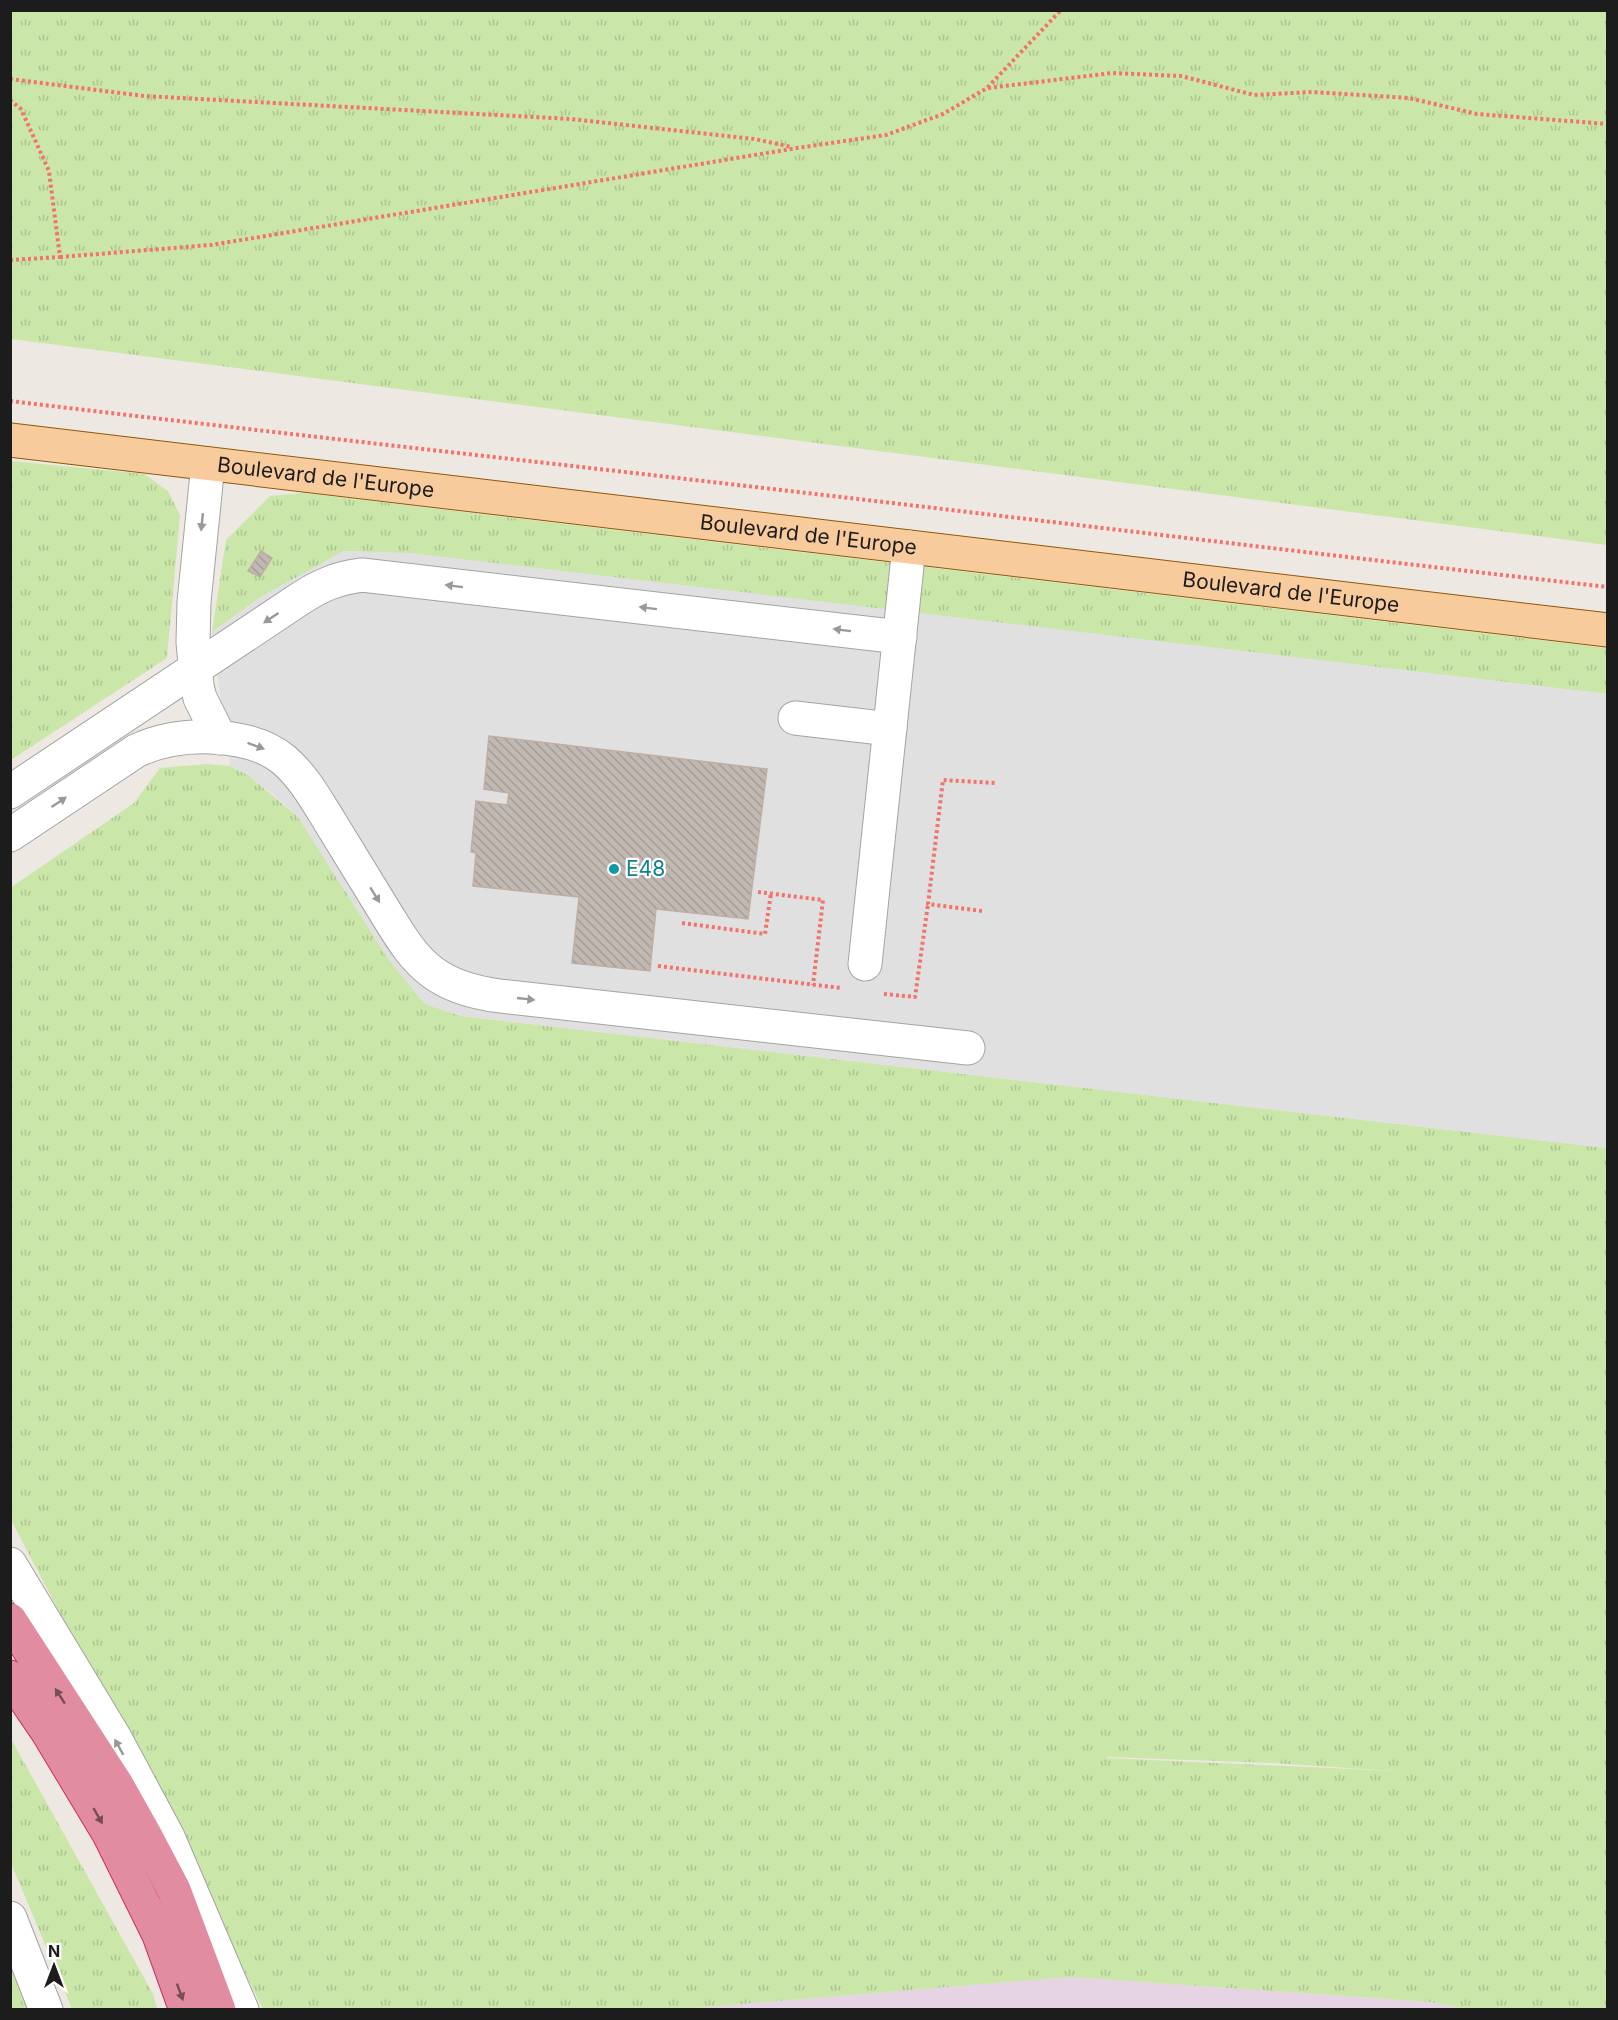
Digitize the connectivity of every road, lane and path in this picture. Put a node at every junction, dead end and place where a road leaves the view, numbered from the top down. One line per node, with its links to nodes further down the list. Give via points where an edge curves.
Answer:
1 (1061, 10): 3 (path)
2 (10, 79): 6 (path, via 144,96 571,119 754,139)
3 (987, 88): 5 (path, via 1112,73 1181,76 1254,95 1312,92 1409,98 1477,114); 6 (path, via 943,114 886,135)
4 (10, 100): 7 (path, via 21,109 49,171)
5 (1608, 124)
6 (797, 148): 7 (path, via 211,245)
7 (60, 257): 8 (path)
8 (10, 260)
9 (10, 401): 13 (path)
10 (10, 440): 11 (main road, Boulevard de l'Europe)
11 (208, 464): 12 (main road, Boulevard de l'Europe); 16 (lane, one-way to 16, via 193,624)
12 (909, 547): 14 (main road, Boulevard de l'Europe); 15 (lane)
13 (1608, 587)
14 (1608, 630)
15 (900, 637): 16 (lane, one-way to 16, via 362,575 320,586); 18 (lane)
16 (195, 669): 19 (lane, via 200,698); 21 (lane)
17 (795, 718): 18 (lane)
18 (890, 729): 29 (lane)
19 (220, 738): 22 (lane, one-way to 19, via 136,750 186,738); 32 (lane, one-way to 32, via 255,744 284,759 316,800 408,948 431,971 461,988 500,996)
20 (995, 783): 25 (path, via 943,780)
21 (10, 792)
22 (10, 835)
23 (758, 892): 24 (path)
24 (771, 893): 27 (path, via 765,934); 30 (path, via 823,900)
25 (928, 904): 26 (path); 31 (path, via 915,997)
26 (982, 911)
27 (682, 923)
28 (658, 966): 30 (path)
29 (856, 976): 30 (path)
30 (813, 985)
31 (881, 993)
32 (968, 1048)
33 (10, 1564): 37 (lane, one-way to 33, via 168,1837 115,1738)
34 (10, 1620): 37 (highway, one-way to 34, via 117,1785)
35 (10, 1677): 39 (highway, one-way to 39, via 109,1834 159,1935)
36 (10, 1918): 38 (lane)
37 (234, 2009)
38 (46, 2010)
39 (186, 2010)

